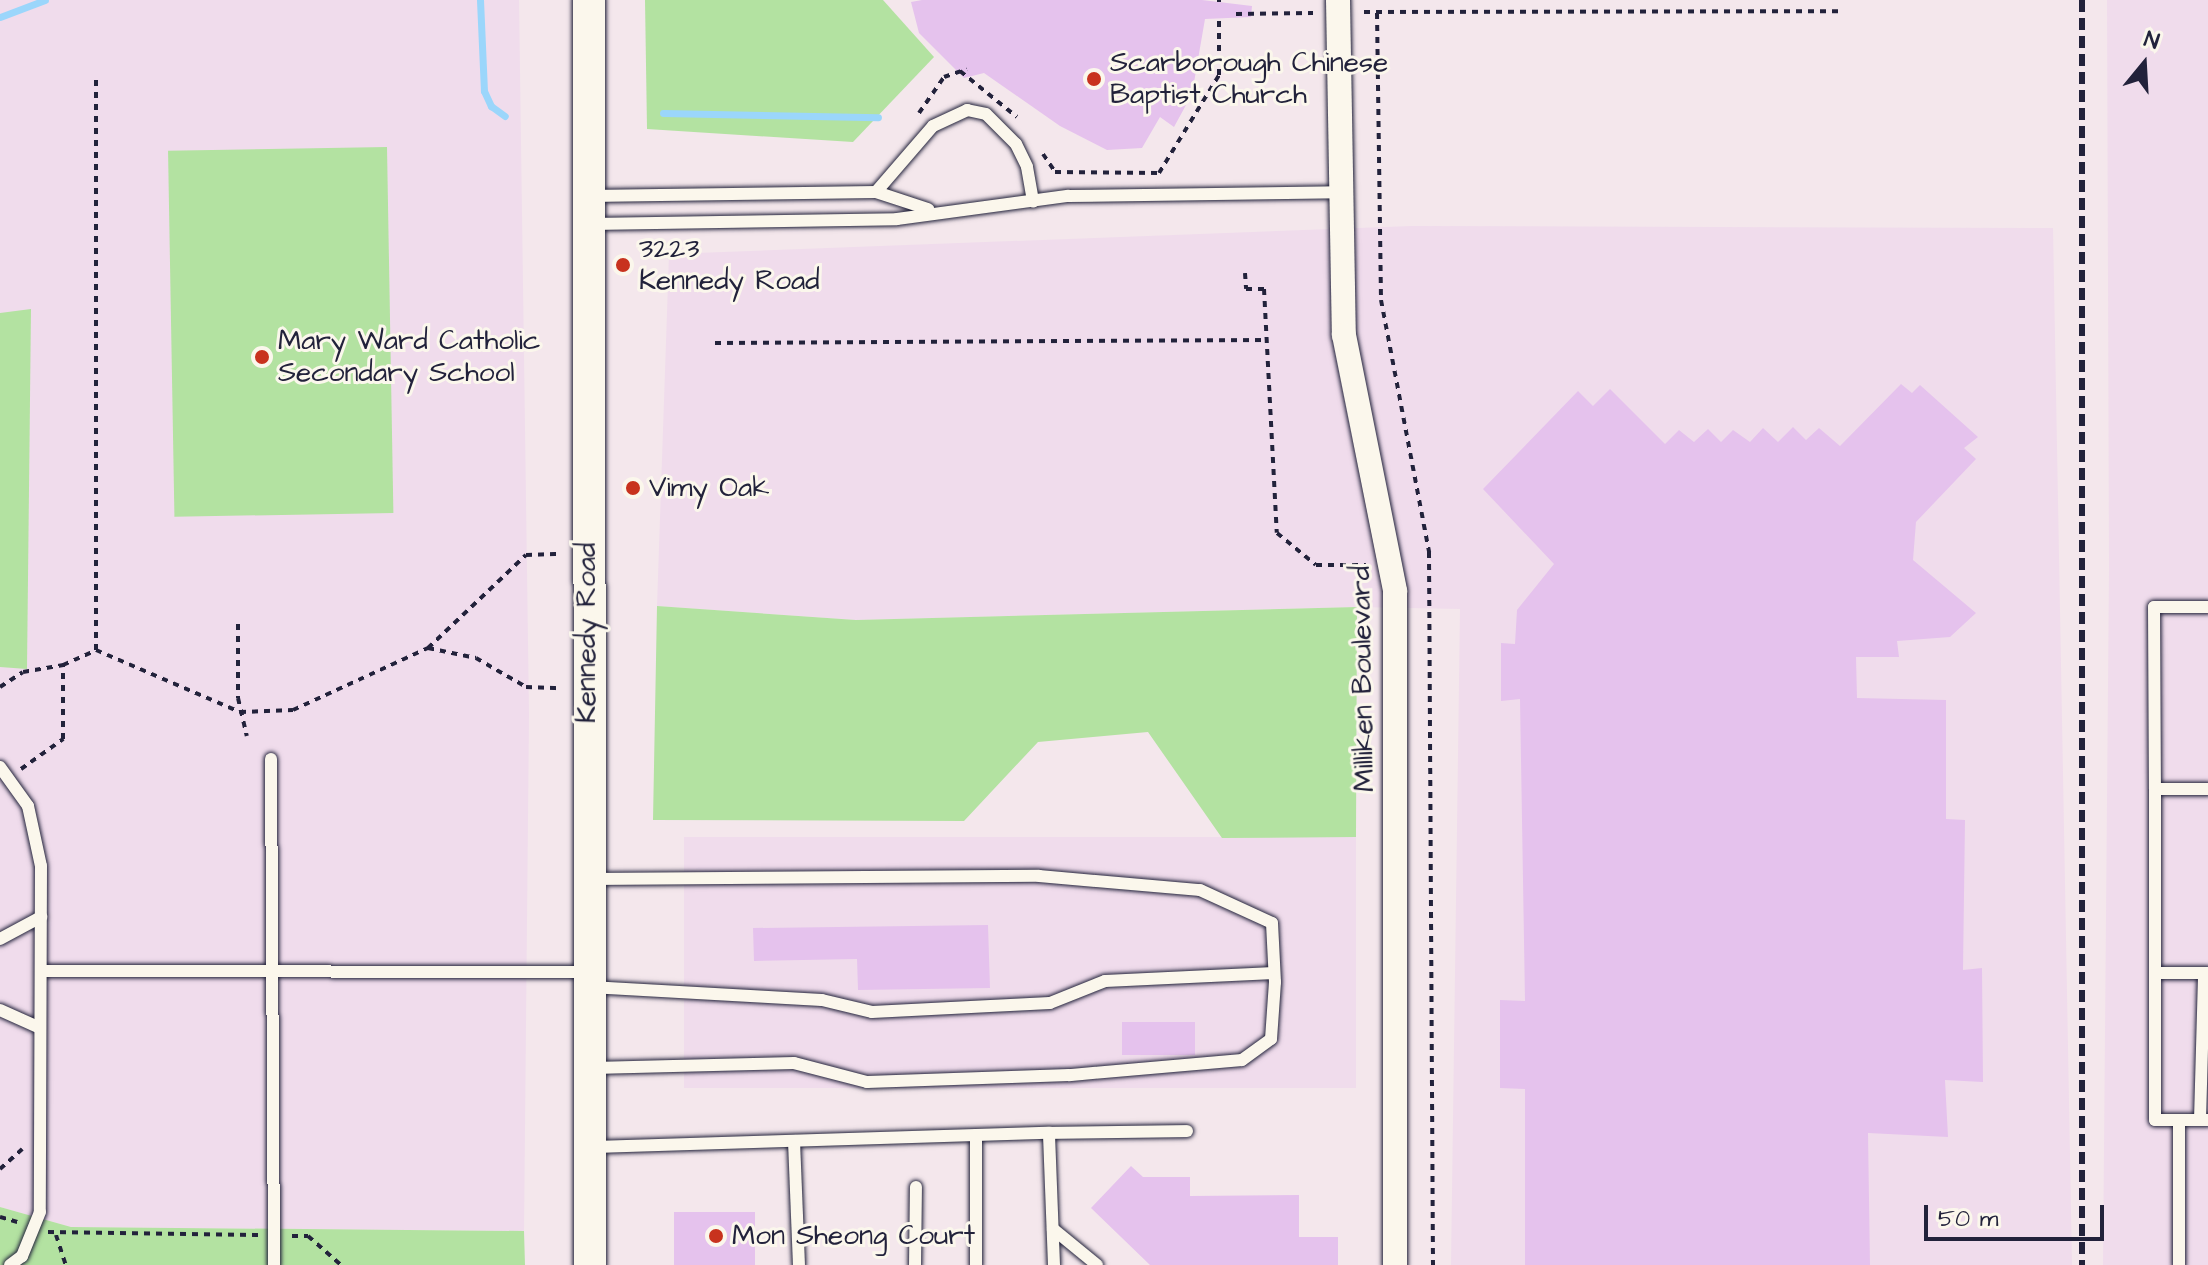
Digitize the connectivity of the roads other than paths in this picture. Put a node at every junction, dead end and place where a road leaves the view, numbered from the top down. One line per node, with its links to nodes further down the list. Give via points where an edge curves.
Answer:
1 (589, 0): 6 (main road, Kennedy Road)
2 (1338, 0): 4 (street, Milliken Boulevard)
3 (876, 192): 5 (lane, via 933,126 967,110 986,114 1016,144); 6 (lane); 7 (lane)
4 (1339, 192): 5 (lane); 42 (street, Milliken Boulevard, via 1344,335 1395,591)
5 (1033, 201): 7 (lane)
6 (588, 210): 7 (lane, via 897,219); 13 (main road, Kennedy Road)
7 (935, 211)
8 (2208, 607): 11 (lane, via 2154,607)
9 (271, 759): 17 (lane)
10 (4, 772): 14 (lane, via 28,806 41,866)
11 (2155, 789): 12 (lane); 19 (lane)
12 (2208, 789)
13 (587, 879): 18 (lane, via 1039,876 1186,888 1272,923); 21 (main road, Kennedy Road)
14 (41, 917): 15 (lane); 16 (lane)
15 (0, 939)
16 (41, 971): 17 (lane); 23 (lane)
17 (272, 972): 21 (lane); 35 (lane)
18 (1274, 973): 21 (lane, via 1105,981 1050,1003 872,1012 822,1000); 24 (lane, via 1271,1039 1242,1060 1069,1075 867,1082 794,1063)
19 (2155, 973): 20 (lane); 25 (lane, via 2155,1120)
20 (2206, 973): 26 (lane)
21 (587, 980): 24 (main road, Kennedy Road)
22 (0, 1010): 23 (lane)
23 (40, 1028): 34 (lane, via 40,1212 22,1256)
24 (588, 1069): 31 (main road, Kennedy Road)
25 (2179, 1120): 26 (lane); 43 (lane)
26 (2204, 1120)
27 (1187, 1131): 28 (lane)
28 (1049, 1133): 29 (lane); 33 (lane)
29 (976, 1135): 30 (lane); 39 (lane)
30 (794, 1141): 31 (lane); 37 (lane)
31 (589, 1147): 36 (main road, Kennedy Road)
32 (916, 1187): 38 (lane)
33 (1053, 1229): 40 (lane); 41 (lane)
34 (10, 1265)
35 (274, 1265)
36 (590, 1265)
37 (799, 1265)
38 (915, 1265)
39 (976, 1265)
40 (1054, 1265)
41 (1097, 1265)
42 (1395, 1265)
43 (2179, 1265)

